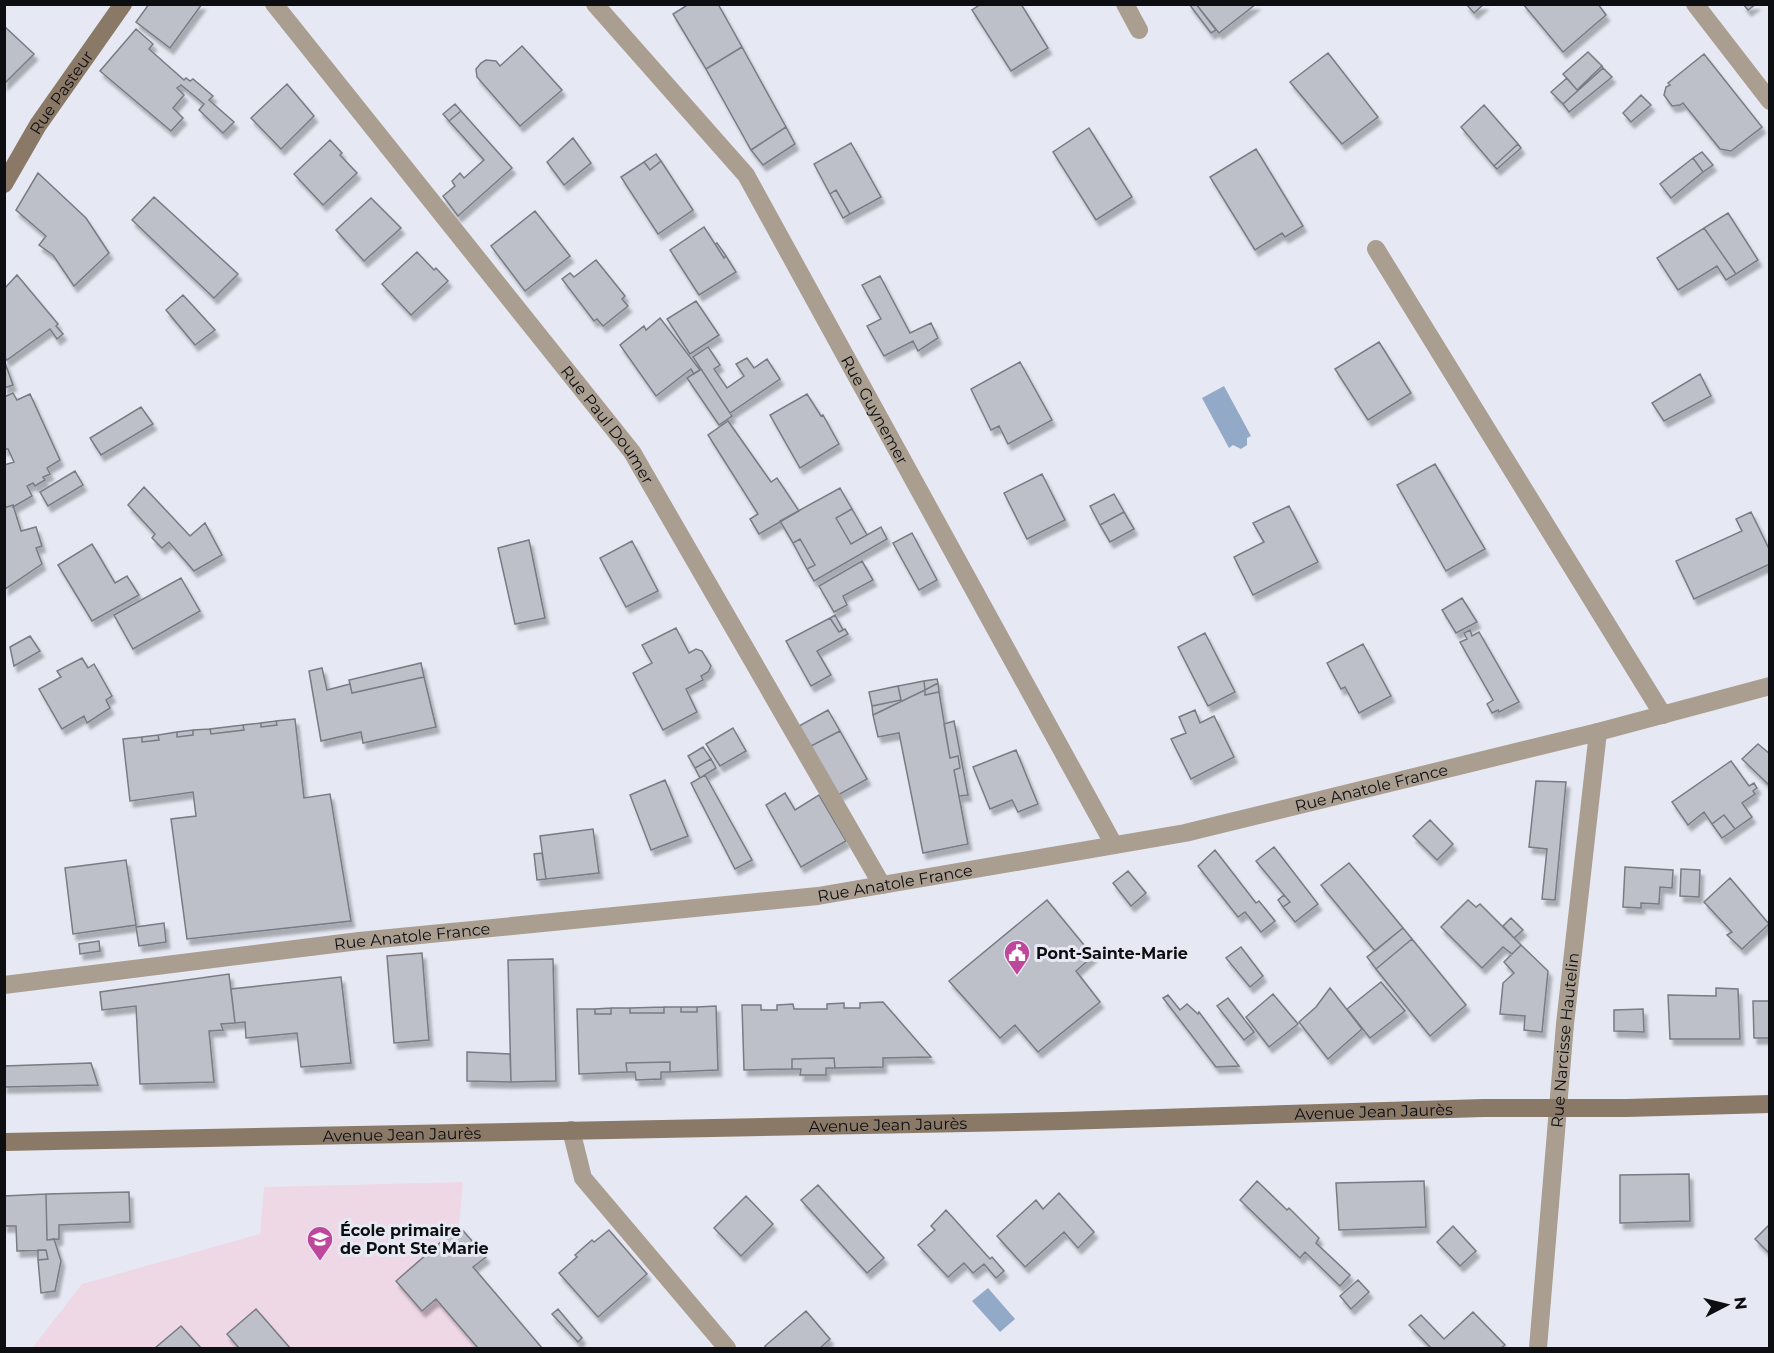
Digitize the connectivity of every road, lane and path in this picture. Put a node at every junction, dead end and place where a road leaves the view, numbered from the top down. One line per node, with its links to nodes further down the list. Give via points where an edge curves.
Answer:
1 (123, 4): 8 (main road, Rue Pasteur, via 38,125)
2 (274, 4): 14 (street, Rue Paul Doumer, via 632,452)
3 (596, 4): 13 (street, Rue Guynemer, via 746,175)
4 (1125, 4): 6 (street)
5 (1695, 4): 7 (street)
6 (1139, 30)
7 (1770, 100)
8 (4, 183)
9 (1376, 249): 11 (street)
10 (1770, 686): 11 (street, Rue Anatole France)
11 (1663, 715): 12 (street, Rue Anatole France)
12 (1598, 732): 13 (street, Rue Anatole France, via 1185,833); 17 (street, Rue Narcisse Hautelin)
13 (1114, 845): 14 (street, Rue Anatole France)
14 (882, 885): 15 (street, Rue Anatole France, via 818,896 358,941)
15 (4, 985)
16 (1770, 1104): 17 (main road, Avenue Jean Jaurès)
17 (1557, 1108): 18 (main road, Avenue Jean Jaurès); 21 (street, Rue Narcisse Hautelin)
18 (571, 1130): 19 (main road, Avenue Jean Jaurès); 20 (street, via 583,1178)
19 (4, 1142)
20 (727, 1348)
21 (1538, 1348)

